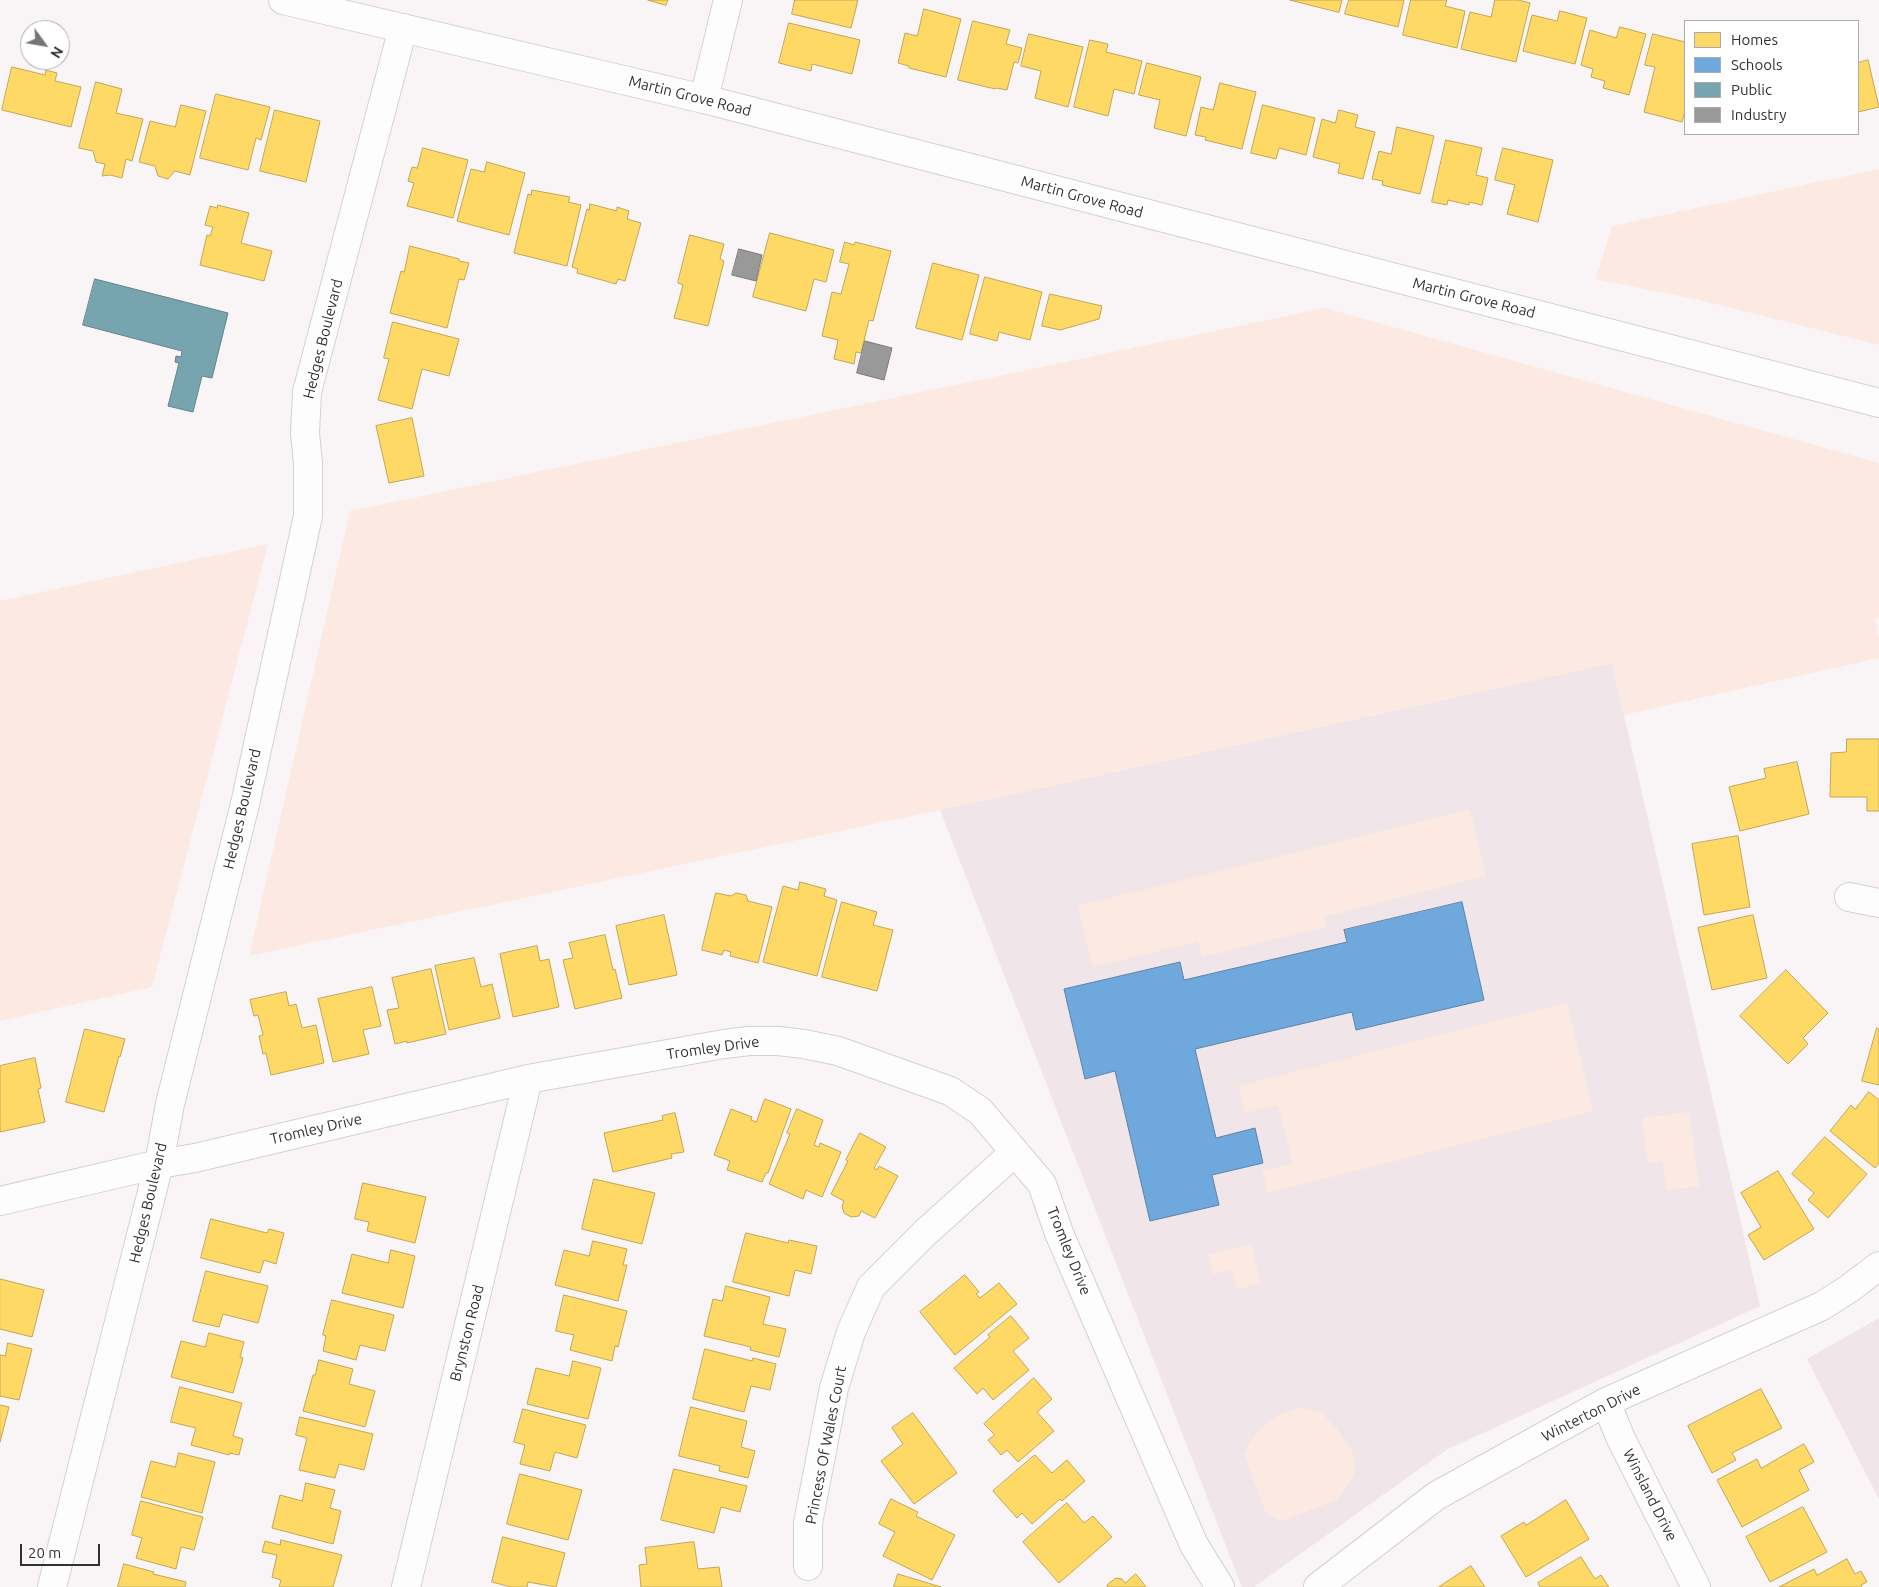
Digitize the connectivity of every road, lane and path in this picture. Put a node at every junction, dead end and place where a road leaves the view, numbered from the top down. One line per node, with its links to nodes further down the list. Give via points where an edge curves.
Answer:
1 (283, 0): 3 (street, Martin Grove Road)
2 (728, 0): 4 (street)
3 (403, 28): 4 (street, Martin Grove Road); 10 (street, Hedges Boulevard, via 307,392 308,516 245,804 170,1104)
4 (704, 99): 5 (street, Martin Grove Road)
5 (1879, 403)
6 (1849, 897): 7 (street)
7 (1879, 903)
8 (528, 1080): 9 (street, Tromley Drive, via 724,1044 768,1041 804,1044 838,1051 950,1091 980,1111); 10 (street, Tromley Drive); 16 (street, Brynston Road)
9 (1015, 1152): 14 (street, Princess Of Wales Court, via 926,1232 871,1287 851,1332 834,1388 808,1523); 17 (street, Tromley Drive, via 1042,1184 1059,1233 1194,1545)
10 (159, 1164): 11 (street, Tromley Drive); 15 (street, Hedges Boulevard)
11 (0, 1201)
12 (1879, 1266): 13 (street, Winterton Drive, via 1822,1306)
13 (1606, 1402): 18 (street, Winterton Drive, via 1436,1496); 19 (street, Winsland Drive, via 1621,1439)
14 (808, 1566)
15 (52, 1587)
16 (406, 1587)
17 (1220, 1587)
18 (1318, 1587)
19 (1696, 1587)

